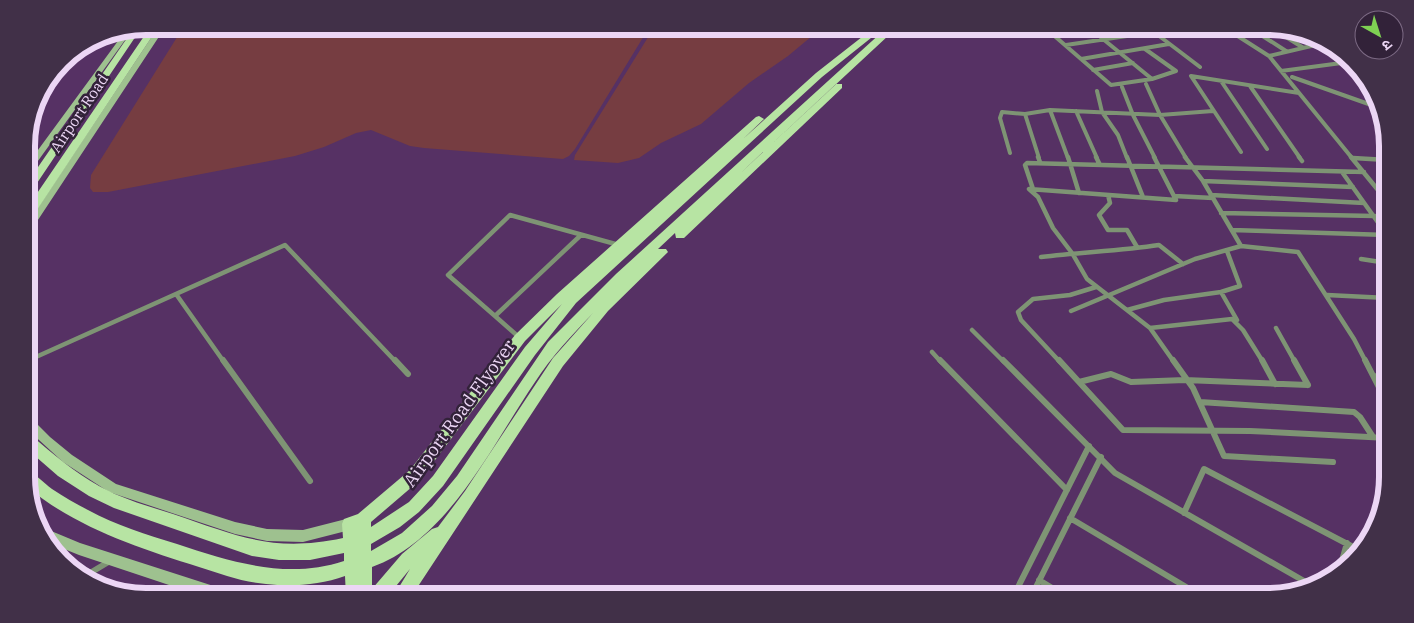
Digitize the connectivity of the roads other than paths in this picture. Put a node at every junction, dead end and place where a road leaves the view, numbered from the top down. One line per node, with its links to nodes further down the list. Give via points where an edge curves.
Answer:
1 (149, 35): 74 (main road, Airport Road)
2 (157, 35): 77 (street)
3 (857, 35): 84 (main road)
4 (871, 35): 84 (main road)
5 (884, 35): 91 (main road)
6 (897, 35): 91 (main road)
7 (1052, 35): 19 (street)
8 (1097, 35): 17 (street)
9 (1135, 35): 14 (street)
10 (1158, 35): 18 (street)
11 (1236, 35): 25 (street)
12 (1260, 35): 23 (street)
13 (134, 36): 63 (main road)
14 (1129, 36): 17 (street)
15 (1284, 36): 21 (street)
16 (124, 38): 52 (street)
17 (1104, 40): 19 (street); 24 (street)
18 (1169, 44): 22 (street); 29 (street)
19 (1066, 45): 26 (street)
20 (1316, 45): 21 (street)
21 (1302, 48): 23 (street)
22 (1145, 49): 24 (street); 33 (street, via 1176,71)
23 (1286, 51): 25 (street)
24 (1120, 52): 26 (street); 27 (street)
25 (1268, 56): 31 (street)
26 (1081, 59): 30 (street)
27 (1133, 63): 30 (street); 33 (street)
28 (1342, 63): 31 (street)
29 (1200, 67)
30 (1093, 70): 33 (street, via 1111,84)
31 (1280, 71): 39 (street)
32 (1292, 77): 40 (street)
33 (1152, 78)
34 (1221, 81): 36 (street); 43 (street, via 1191,76); 48 (street)
35 (1146, 84): 47 (street)
36 (1250, 86): 39 (street); 53 (street)
37 (1122, 87): 46 (street)
38 (1097, 91): 44 (street)
39 (1300, 93): 51 (street)
40 (1372, 106)
41 (1050, 110): 42 (street); 45 (street); 56 (street)
42 (1076, 111): 44 (street); 57 (street)
43 (1213, 111): 47 (street); 49 (street)
44 (1102, 112): 46 (street); 58 (street, via 1118,135)
45 (1025, 114): 50 (street, via 1002,112 1000,117); 55 (street)
46 (1133, 115): 47 (street); 59 (street)
47 (1160, 115): 60 (street)
48 (1267, 149)
49 (1241, 152)
50 (1010, 153)
51 (1353, 158): 54 (street); 62 (street)
52 (35, 159)
53 (1302, 160)
54 (1379, 160)
55 (1040, 162): 56 (street); 66 (street, via 1026,163)
56 (1070, 164): 57 (street); 68 (street)
57 (1100, 165): 58 (street)
58 (1132, 167): 59 (street); 71 (street)
59 (1159, 168): 60 (street); 70 (street)
60 (1192, 168): 61 (street); 64 (street)
61 (1342, 172): 62 (street); 65 (street)
62 (1364, 172): 67 (street)
63 (35, 178)
64 (1203, 181): 65 (street); 72 (street)
65 (1353, 187): 73 (street)
66 (1033, 189): 68 (street); 86 (street, via 1029,189 1038,197 1050,222)
67 (1379, 190)
68 (1079, 193): 69 (street)
69 (1108, 195): 71 (street); 83 (street, via 1110,203 1099,215 1108,230 1127,230)
70 (1174, 196): 71 (street, via 1176,200); 72 (street)
71 (1143, 197)
72 (1212, 197): 73 (street); 75 (street)
73 (1364, 203): 76 (street)
74 (35, 204)
75 (1221, 213): 76 (street); 79 (street)
76 (1376, 216): 78 (street)
77 (35, 218)
78 (1379, 221)
79 (1232, 230): 81 (street); 82 (street)
80 (581, 235): 84 (street); 100 (street); 100 (street, via 510,215 448,275)
81 (1379, 235)
82 (1241, 246): 85 (street); 95 (street, via 1298,252)
83 (1137, 247): 86 (street); 90 (street, via 1159,244)
84 (620, 248): 105 (main road, via 561,297); 121 (main road, Airport Road Flyover, via 534,346 426,495 414,507 366,539 310,552 252,548 119,503 63,471)
85 (1227, 251): 90 (street); 93 (street, via 1240,286)
86 (1072, 253): 87 (street); 92 (street, via 1087,279)
87 (1041, 257)
88 (1361, 259): 89 (street)
89 (1379, 262)
90 (1183, 264): 96 (street)
91 (630, 274): 125 (main road, via 597,299 554,345 471,470 433,516 386,552 344,569 299,576 259,576 238,572 99,524); 130 (main road, via 558,362)
92 (1096, 287): 96 (street); 112 (street, via 1070,295 1032,299 1018,312 1021,320)
93 (1221, 292): 98 (street, via 1164,300); 101 (street)
94 (176, 294): 107 (street); 108 (street, via 285,245); 124 (street)
95 (1327, 295): 97 (street); 109 (street)
96 (1108, 296): 98 (street); 99 (street)
97 (1379, 298)
98 (1127, 310): 102 (street)
99 (1071, 311)
100 (495, 316): 105 (street)
101 (1237, 321): 102 (street); 113 (street)
102 (1150, 328): 111 (street)
103 (1276, 328): 113 (street, via 1308,385)
104 (972, 330): 120 (street)
105 (520, 338): 129 (main road, via 415,475)
106 (932, 352): 126 (street)
107 (35, 357)
108 (408, 374)
109 (1374, 376): 110 (street); 114 (street)
110 (1379, 376)
111 (1186, 380): 112 (street, via 1131,382 1111,374); 113 (street); 115 (street)
112 (1079, 382): 117 (street, via 1123,430)
113 (1275, 384)
114 (1379, 386)
115 (1200, 402): 117 (street); 118 (street, via 1354,412)
116 (35, 430): 129 (street, via 52,447 113,488 234,528 267,535 303,536)
117 (1212, 430): 118 (street); 123 (street, via 1224,456)
118 (1373, 437): 119 (street)
119 (1379, 437)
120 (1089, 446): 122 (street); 126 (street)
121 (35, 447)
122 (1101, 457): 127 (street, via 1115,473); 128 (street)
123 (1333, 462)
124 (310, 482)
125 (36, 486)
126 (1066, 490): 146 (street)
127 (1184, 512): 132 (street, via 1204,469); 139 (street)
128 (1070, 518): 137 (street); 149 (street)
129 (356, 522): 142 (main road); 143 (main road)
130 (449, 524): 144 (main road, via 408,559); 145 (main road)
131 (53, 537): 134 (street)
132 (1347, 543): 133 (street); 135 (street)
133 (1354, 547)
134 (112, 560): 136 (street); 138 (street)
135 (1342, 560)
136 (90, 573)
137 (1039, 580): 147 (street); 148 (street)
138 (180, 582): 140 (street); 141 (street)
139 (1305, 582)
140 (174, 588)
141 (198, 588)
142 (354, 588)
143 (363, 588)
144 (384, 588)
145 (407, 588)
146 (1017, 588)
147 (1035, 588)
148 (1052, 588)
149 (1189, 588)

